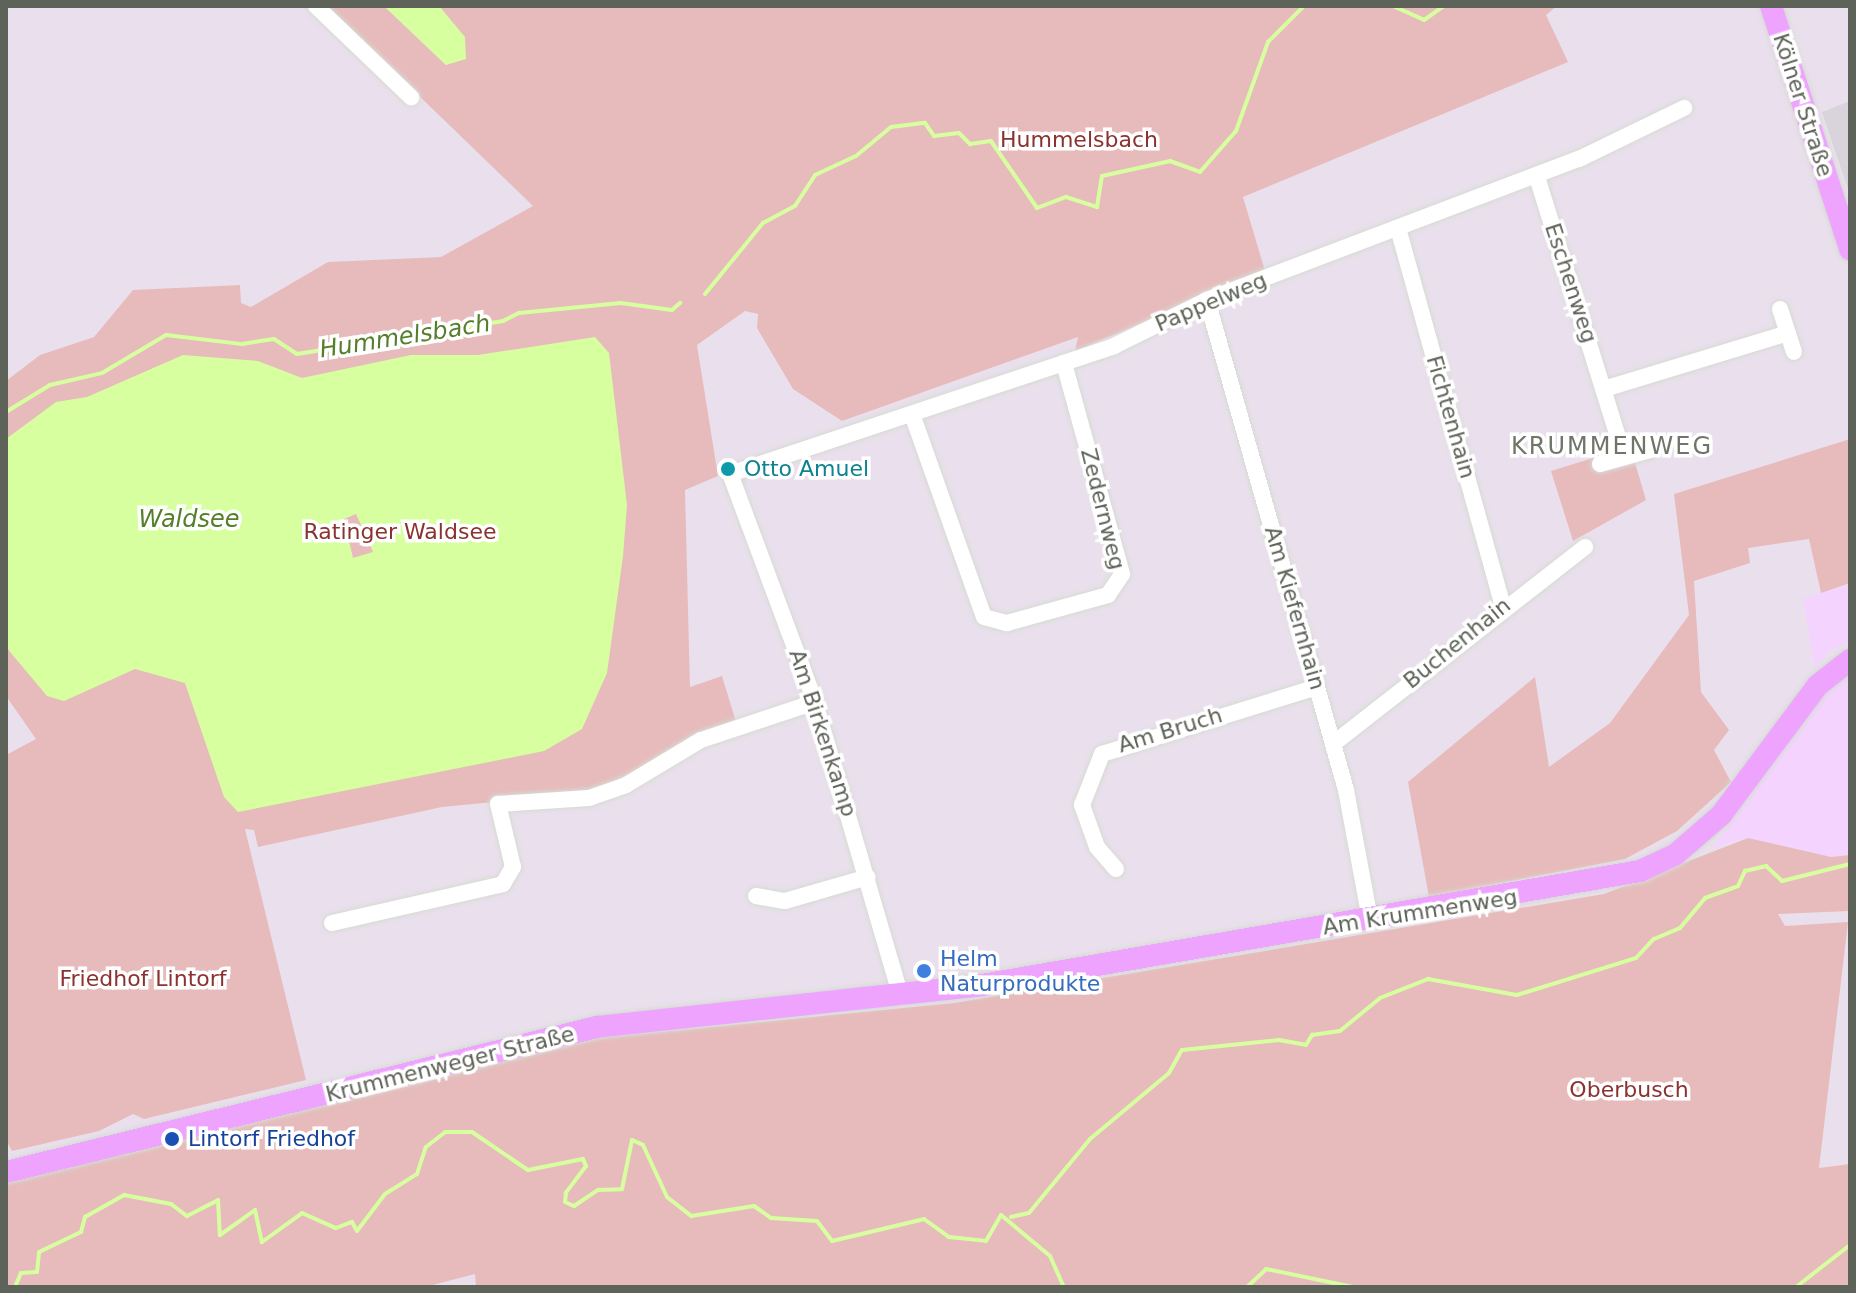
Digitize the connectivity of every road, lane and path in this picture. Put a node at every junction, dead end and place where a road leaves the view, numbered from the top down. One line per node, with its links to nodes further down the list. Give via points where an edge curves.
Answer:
1 (316, 6): 3 (street)
2 (1771, 6): 7 (main road, Kölner Straße)
3 (411, 97)
4 (1684, 108): 5 (street, Pappelweg)
5 (1537, 177): 6 (street, Pappelweg); 13 (street, Eschenweg)
6 (1398, 228): 8 (street, Pappelweg); 20 (street, Fichtenhain)
7 (1850, 249)
8 (1207, 300): 12 (street, Pappelweg); 22 (street, Am Kiefernhain)
9 (1780, 309): 10 (street)
10 (1788, 333): 11 (street); 13 (street)
11 (1794, 352)
12 (1064, 363): 14 (street, Pappelweg); 14 (street, Zedernweg, via 1122,574 1108,595 1007,623 984,617)
13 (1604, 389): 16 (street, Eschenweg)
14 (912, 414): 18 (street, Pappelweg)
15 (1650, 450): 16 (street)
16 (1624, 457): 17 (street)
17 (1600, 464)
18 (730, 474): 23 (street, Am Birkenkamp)
19 (1585, 547): 20 (street, Buchenhain)
20 (1503, 606): 24 (street, Buchenhain)
21 (1850, 660): 28 (main road, Am Krummenweg, via 1818,685 1721,815 1676,854 1593,884)
22 (1317, 687): 24 (street, Am Kiefernhain); 25 (street, Am Bruch, via 1102,754 1082,805 1097,847)
23 (815, 702): 26 (street, Am Birkenkamp); 29 (street, via 701,740 626,785 589,798 498,804 513,867 503,884)
24 (1333, 744): 28 (street, Am Kiefernhain)
25 (1116, 869)
26 (868, 877): 27 (street, via 785,901); 30 (street, Am Birkenkamp)
27 (756, 896)
28 (1370, 920): 30 (main road, Am Krummenweg)
29 (332, 923)
30 (901, 997): 31 (main road, Krummenweger Straße, via 597,1027)
31 (6, 1172)

